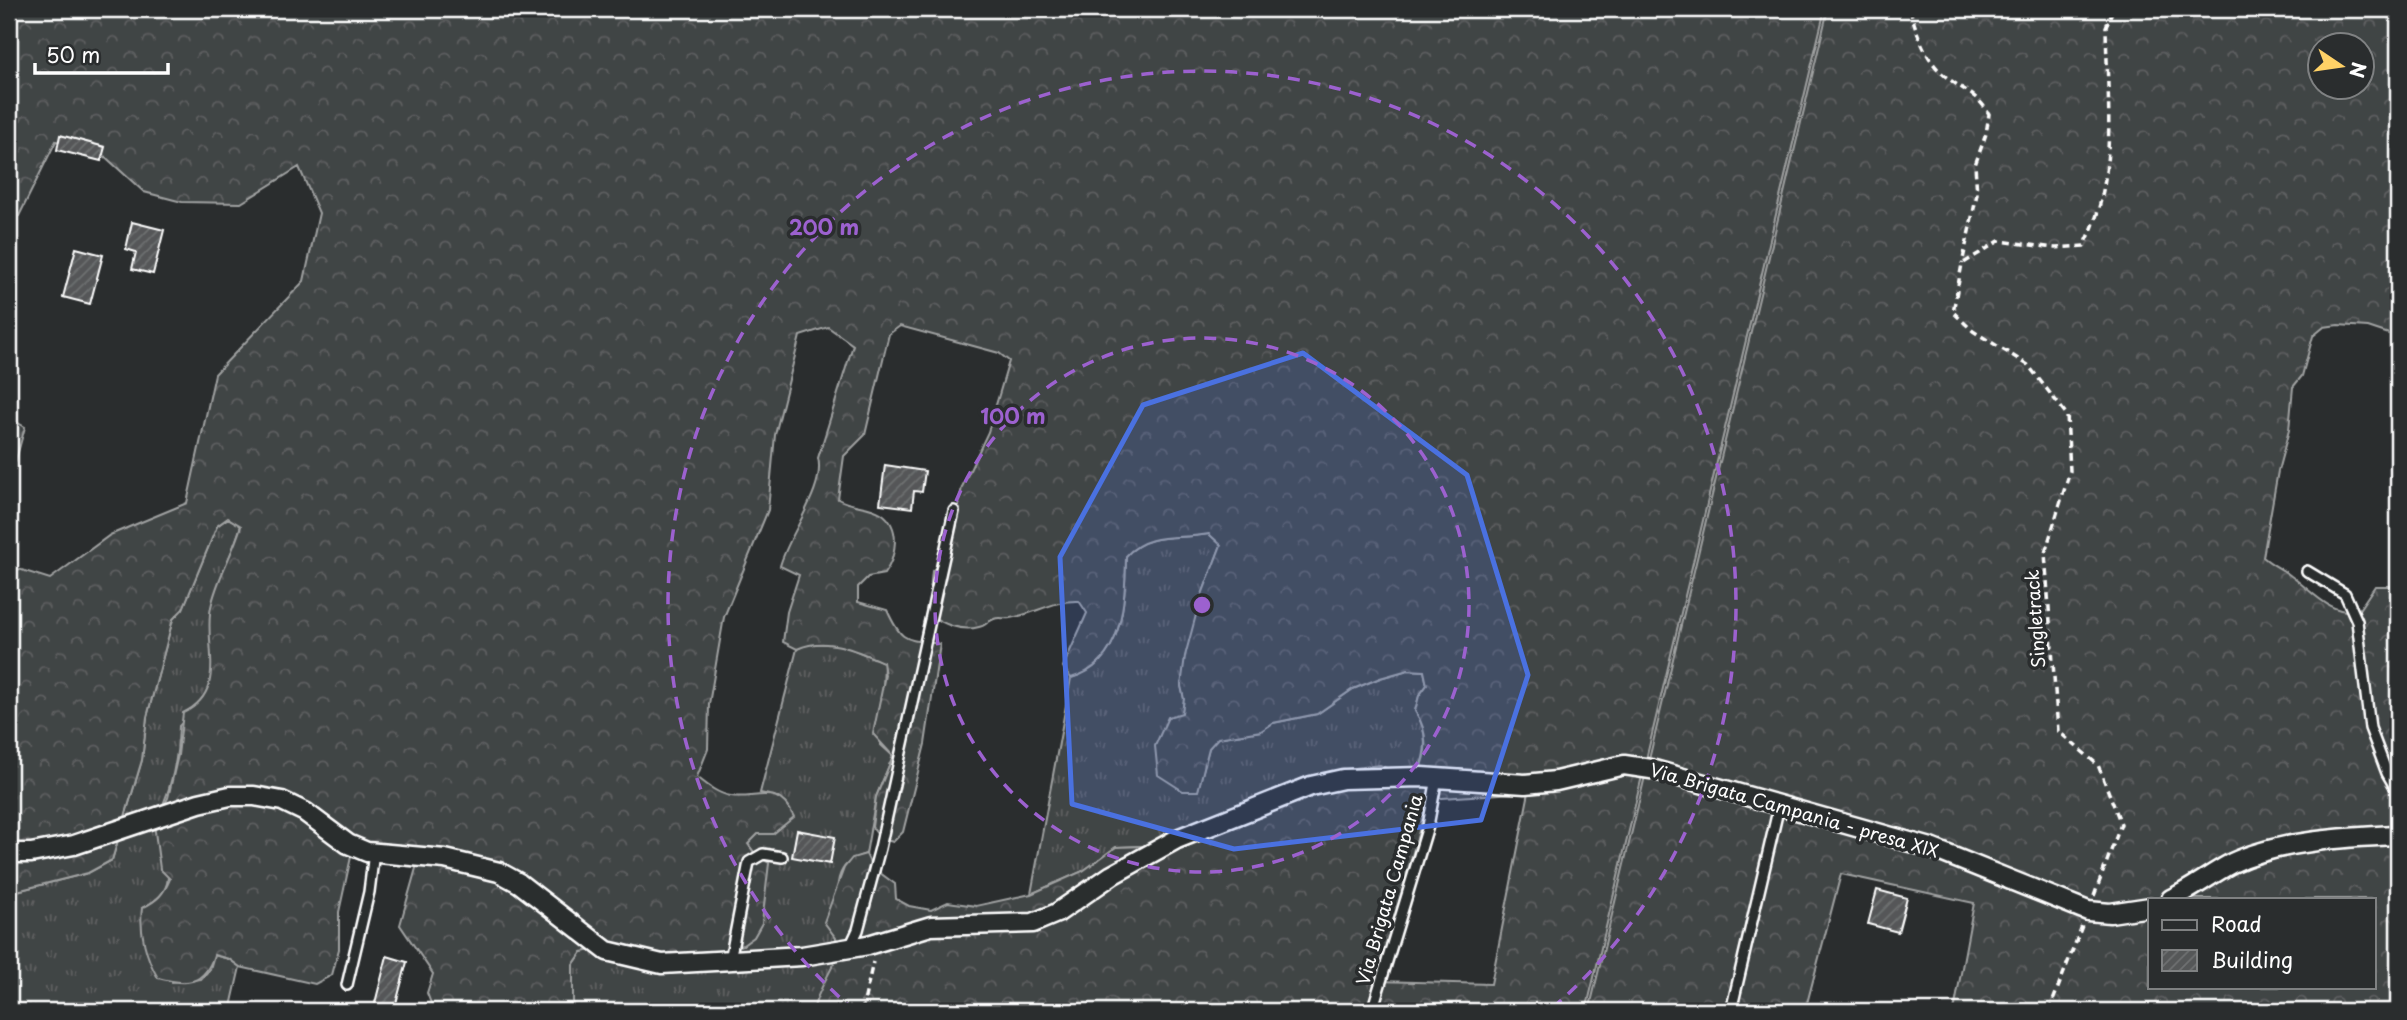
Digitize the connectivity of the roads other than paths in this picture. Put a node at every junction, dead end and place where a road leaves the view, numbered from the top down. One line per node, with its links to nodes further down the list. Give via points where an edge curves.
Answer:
1 (954, 511): 12 (lane, via 883,835)
2 (2307, 571): 4 (lane, via 2345,594 2357,621 2370,728)
3 (1437, 778): 5 (street, Via Brigata Campania - presa XIX, via 1525,784 1623,765); 12 (street, Via Brigata Campania - presa XIX, via 1343,779 1311,786 1177,839 1033,923 931,926); 15 (lane, Via Brigata Campania, via 1424,839)
4 (2398, 792)
5 (1779, 806): 11 (street, Via Brigata Campania - presa XIX, via 1930,848 2088,911); 16 (lane)
6 (2398, 835): 10 (street, via 2302,844 2256,855)
7 (374, 852): 8 (street, Via Brigata Campania - presa XIX, via 348,844 293,806 254,796 230,796 74,845); 13 (street, Via Brigata Campania - presa XIX, via 445,859 499,872 607,951 635,960 662,964); 14 (lane)
8 (9, 853)
9 (782, 857): 13 (lane, via 763,854 748,862)
10 (2173, 898)
11 (2148, 907)
12 (849, 948): 13 (street, Via Brigata Campania - presa XIX)
13 (730, 960)
14 (347, 985)
15 (1372, 1011)
16 (1731, 1011)

